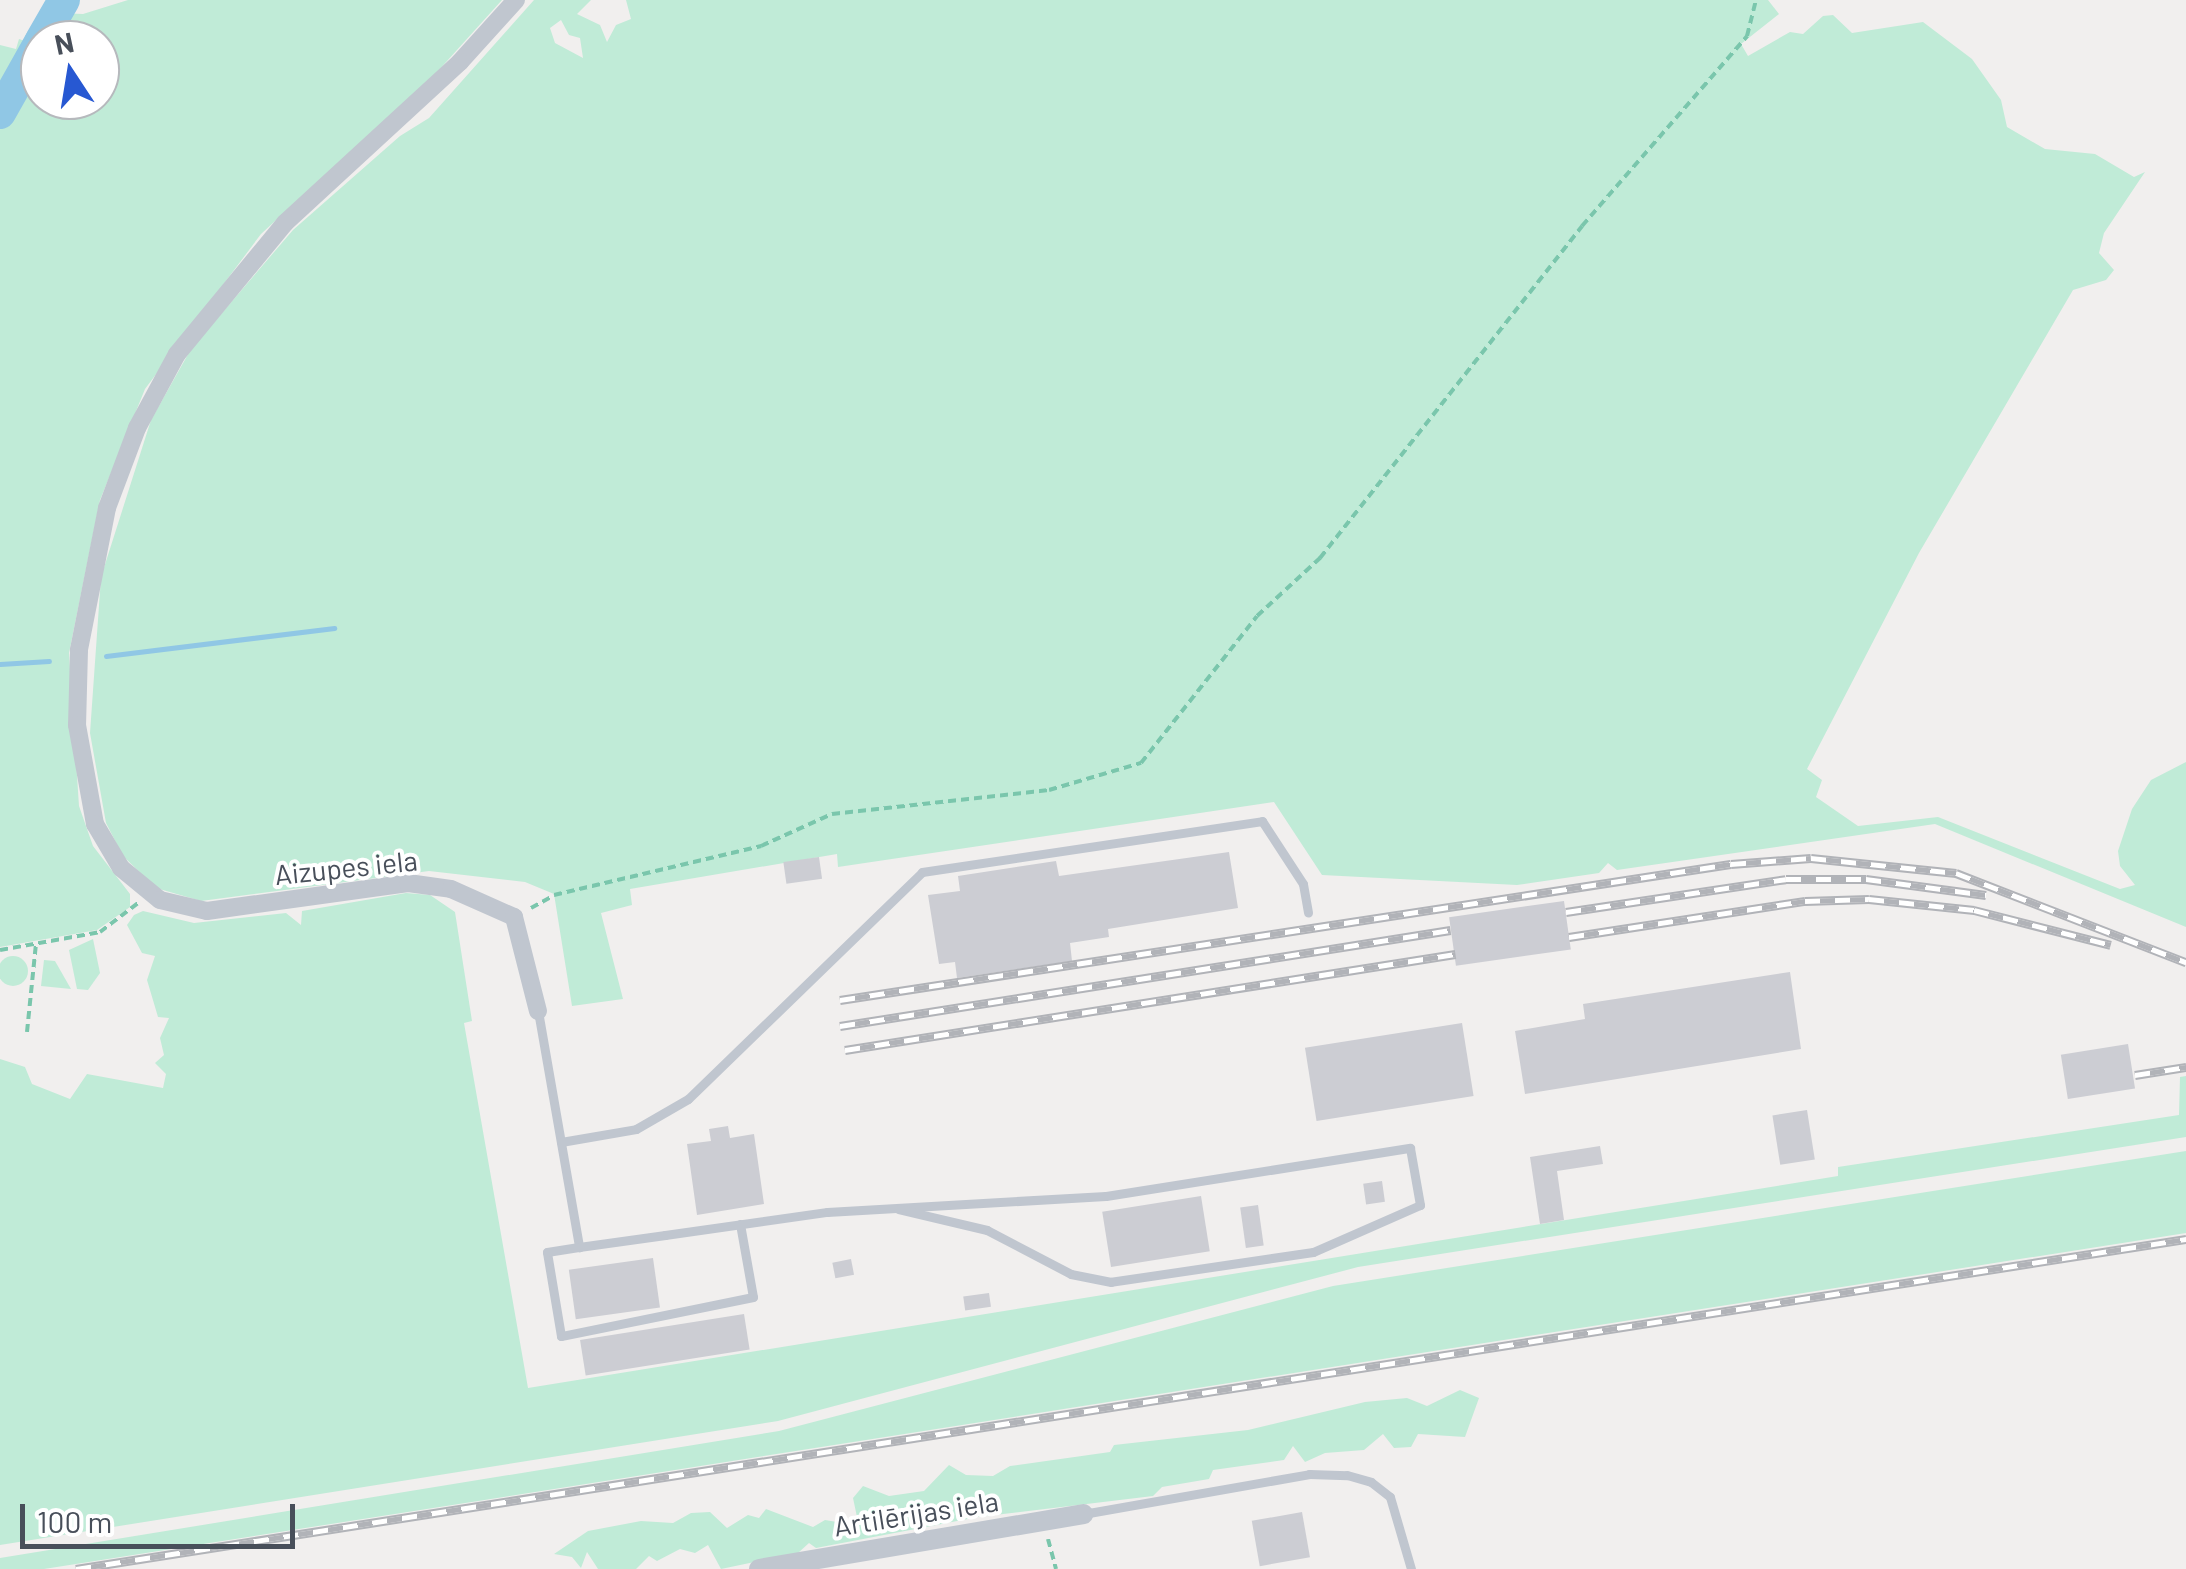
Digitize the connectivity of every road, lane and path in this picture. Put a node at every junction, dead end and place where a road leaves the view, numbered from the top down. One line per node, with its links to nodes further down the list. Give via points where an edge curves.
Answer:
1 (516, 0): 3 (street, via 226,290 177,354 131,442 96,549 79,650 78,725 95,824 121,868)
2 (1756, 0): 5 (path, via 1747,36 1582,226 1320,558 1257,616 1141,762 1049,790 832,814 761,846 554,894)
3 (146, 891): 5 (street, Aizupes iela, via 207,911 421,884 466,894); 6 (path, via 111,928)
4 (1308, 913): 10 (lane, via 1303,884 1262,821 922,872 688,1098 636,1129)
5 (514, 918): 8 (street)
6 (36, 944): 7 (path); 9 (path)
7 (0, 950)
8 (538, 1012): 10 (lane)
9 (27, 1032)
10 (560, 1142): 13 (lane)
11 (898, 1209): 11 (lane, via 1106,1196 1410,1148 1420,1205 1314,1252 1112,1282 1071,1274 988,1230); 12 (lane)
12 (740, 1224): 13 (lane); 13 (lane, via 752,1297 561,1336 548,1252)
13 (579, 1247)
14 (1083, 1514): 15 (street, Artilērijas iela); 19 (lane, via 1309,1474 1347,1475 1390,1497)
15 (1042, 1520): 16 (street, Artilērijas iela); 18 (path)
16 (793, 1565): 17 (street, Artilērijas iela)
17 (758, 1569)
18 (1056, 1569)
19 (1411, 1569)

